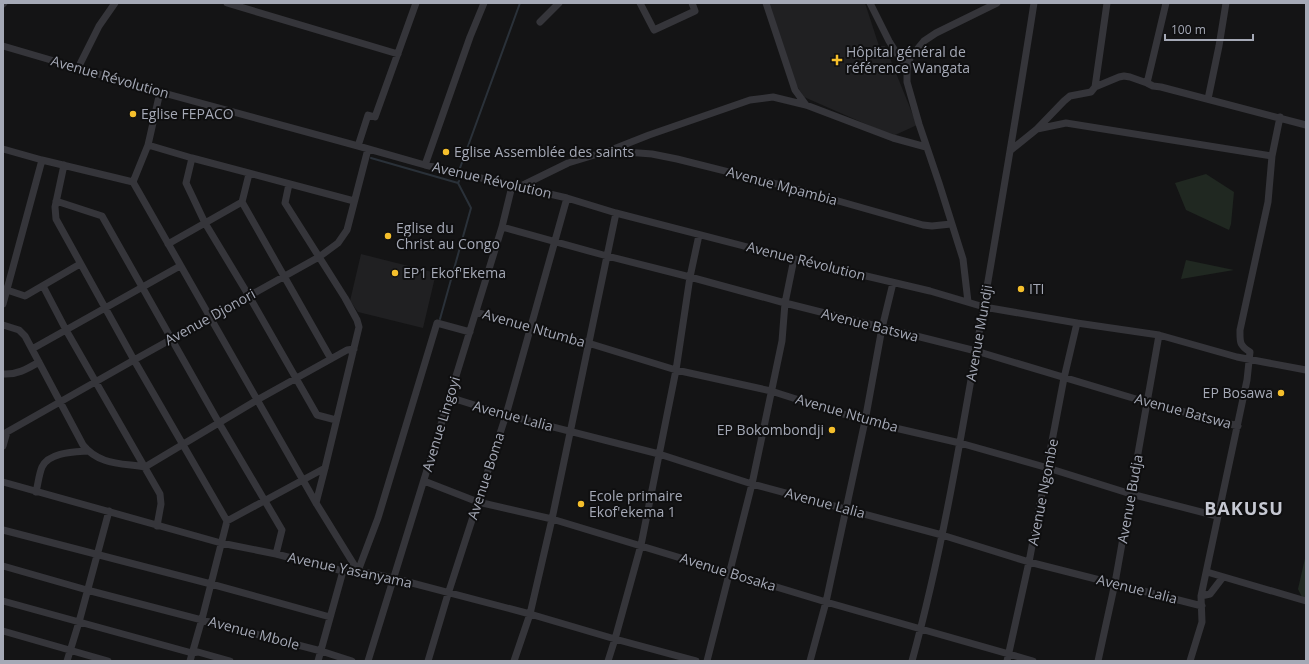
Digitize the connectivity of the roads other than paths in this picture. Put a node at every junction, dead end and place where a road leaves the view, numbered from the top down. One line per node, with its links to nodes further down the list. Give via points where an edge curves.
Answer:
1 (115, 3): 18 (street, via 99,26)
2 (227, 3): 17 (street)
3 (416, 3): 17 (street)
4 (484, 3): 38 (street)
5 (558, 3): 15 (street)
6 (640, 3): 7 (street, via 654,30 695,11)
7 (692, 3)
8 (766, 3): 24 (street, via 795,90)
9 (870, 3): 19 (street)
10 (997, 3): 19 (street, via 924,41 910,58)
11 (1034, 3): 34 (street, Avenue Mundji)
12 (1107, 3): 21 (street)
13 (1166, 3): 20 (street)
14 (1226, 3): 23 (street)
15 (540, 22)
16 (3, 46): 18 (street, Avenue Révolution)
17 (398, 54): 29 (street, via 375,117 368,115)
18 (78, 68): 22 (street, Avenue Révolution)
19 (907, 70): 30 (street, via 907,82)
20 (1147, 82): 21 (street, via 1124,76); 23 (street, via 1153,86)
21 (1095, 87): 27 (street, via 1091,92 1070,96 1064,100)
22 (160, 92): 28 (street); 29 (street, Avenue Révolution)
23 (1208, 99): 25 (street)
24 (806, 105): 30 (street, via 893,138); 33 (street, via 773,97 750,100 649,134)
25 (1280, 117): 26 (street); 35 (street)
26 (1306, 125)
27 (1037, 129): 34 (street); 35 (street, via 1066,123)
28 (148, 144): 36 (street); 41 (street)
29 (358, 146): 31 (street, Avenue Révolution)
30 (926, 147): 50 (street)
31 (368, 148): 38 (street, Avenue Révolution); 47 (street, Avenue Djonori)
32 (3, 149): 37 (street)
33 (611, 150): 43 (street, via 568,163); 50 (street, Avenue Mpambia, via 677,159 923,225)
34 (1011, 150): 70 (street, Avenue Mundji)
35 (1272, 156): 88 (street, via 1268,202 1240,330 1240,342 1242,347 1250,352)
36 (192, 158): 40 (street); 49 (street, via 186,183)
37 (42, 160): 39 (street); 65 (street)
38 (425, 164): 43 (street, Avenue Révolution)
39 (64, 165): 41 (street); 45 (street)
40 (249, 174): 42 (street); 46 (street)
41 (133, 182): 54 (street)
42 (289, 184): 47 (street); 56 (street, via 285,203)
43 (515, 187): 44 (street, Avenue Révolution); 51 (street, Avenue Lingoyi)
44 (567, 198): 48 (street, Avenue Révolution); 53 (street, Avenue Boma)
45 (56, 201): 58 (street, via 56,219); 64 (street, via 102,216)
46 (242, 202): 49 (street); 60 (street)
47 (354, 202): 56 (street, Avenue Djonori, via 347,230 338,243)
48 (616, 213): 52 (street, Avenue Révolution); 55 (street)
49 (205, 222): 54 (street); 66 (street)
50 (951, 224): 67 (street, via 962,259)
51 (502, 227): 53 (street, Avenue Batswa); 72 (street, Avenue Lingoyi)
52 (699, 235): 57 (street, Avenue Révolution); 61 (street)
53 (555, 242): 55 (street, Avenue Batswa); 76 (street, Avenue Boma)
54 (168, 244): 59 (street)
55 (607, 256): 61 (street, Avenue Batswa); 82 (street)
56 (319, 257): 60 (street, Avenue Djonori); 84 (street, via 357,320 358,333)
57 (794, 259): 62 (street, Avenue Révolution); 68 (street)
58 (80, 264): 63 (street); 71 (street)
59 (180, 266): 64 (street); 73 (street)
60 (283, 276): 66 (street, Avenue Djonori); 86 (street)
61 (690, 277): 68 (street, Avenue Batswa); 90 (street)
62 (893, 283): 67 (street, Avenue Révolution); 77 (street)
63 (43, 286): 65 (street, via 26,296); 78 (street)
64 (143, 287): 71 (street); 81 (street)
65 (5, 289): 69 (street)
66 (249, 296): 73 (street, Avenue Djonori); 94 (street)
67 (968, 302): 70 (street, Avenue Révolution)
68 (784, 303): 77 (street, Avenue Batswa); 96 (street, via 782,341)
69 (3, 304)
70 (984, 307): 74 (street, Avenue Révolution); 85 (street, Avenue Mundji)
71 (105, 309): 78 (street); 87 (street)
72 (476, 312): 76 (street, Avenue Ntumba); 79 (street, Avenue Lingoyi)
73 (211, 317): 81 (street, Avenue Djonori); 98 (street)
74 (1077, 323): 80 (street, Avenue Révolution); 93 (street, Avenue Ngombe)
75 (3, 325): 83 (street, via 22,332)
76 (530, 328): 82 (street, Avenue Ntumba); 101 (street, Avenue Boma)
77 (882, 328): 85 (street, Avenue Batswa); 103 (street)
78 (66, 330): 83 (street); 95 (street)
79 (470, 332): 97 (street, Avenue Lingoyi); 140 (street, via 437,323 378,518)
80 (1159, 335): 88 (street, Avenue Révolution); 100 (street, Avenue Budja)
81 (172, 339): 87 (street, Avenue Djonori); 104 (street)
82 (588, 343): 90 (street, Avenue Ntumba); 107 (street)
83 (32, 349): 89 (street)
84 (354, 349): 86 (street); 102 (street)
85 (976, 351): 93 (street, Avenue Batswa); 108 (street, Avenue Mundji)
86 (331, 359): 94 (street)
87 (134, 360): 95 (street, Avenue Djonori); 109 (street)
88 (1249, 360): 91 (street, Avenue Révolution); 105 (street)
89 (39, 362): 92 (street, via 25,371); 99 (street)
90 (676, 370): 96 (street, Avenue Ntumba); 112 (street)
91 (1306, 370)
92 (3, 374)
93 (1064, 378): 100 (street, Avenue Batswa); 115 (street, Avenue Ngombe)
94 (295, 379): 98 (street); 102 (street, via 317,415)
95 (96, 381): 99 (street, Avenue Djonori); 113 (street)
96 (772, 391): 103 (street, Avenue Ntumba); 119 (street)
97 (448, 397): 101 (street, Avenue Lalia); 117 (street, Avenue Lingoyi)
98 (257, 400): 104 (street); 116 (street)
99 (60, 402): 106 (street, Avenue Djonori); 111 (street)
100 (1146, 402): 105 (street, Avenue Batswa); 121 (street, Avenue Budja)
101 (506, 415): 107 (street, Avenue Lalia); 123 (street, Avenue Boma)
102 (336, 420): 114 (street)
103 (865, 421): 108 (street, Avenue Ntumba); 125 (street)
104 (219, 423): 109 (street); 122 (street)
105 (1238, 426): 127 (street)
106 (5, 431): 110 (street, Avenue Djonori)
107 (570, 431): 112 (street, Avenue Lalia); 128 (street)
108 (960, 443): 115 (street, Avenue Ntumba); 132 (street, Avenue Mundji)
109 (182, 444): 113 (street); 129 (street)
110 (3, 446)
111 (88, 451): 113 (street, via 104,460); 120 (street, via 61,453 47,461 42,466)
112 (659, 454): 119 (street, Avenue Lalia); 134 (street)
113 (145, 467): 130 (street, via 160,494)
114 (325, 468): 116 (street); 124 (street)
115 (1048, 468): 121 (street, Avenue Ntumba); 137 (street, Avenue Ngombe)
116 (303, 480): 122 (street); 124 (street)
117 (424, 481): 123 (street, Avenue Bosaka); 144 (street, Avenue Lingoyi)
118 (3, 482): 120 (street, Avenue Yasanyama)
119 (752, 484): 125 (street, Avenue Lalia); 141 (street)
120 (36, 492): 126 (street, Avenue Yasanyama)
121 (1131, 494): 127 (street, Avenue Ntumba); 145 (street, Avenue Budja)
122 (264, 500): 129 (street); 136 (street, via 282,530)
123 (478, 502): 128 (street, Avenue Bosaka); 148 (street, Avenue Boma)
124 (316, 503): 140 (street)
125 (846, 509): 132 (street, Avenue Lalia); 152 (street)
126 (109, 511): 130 (street, Avenue Yasanyama); 135 (street)
127 (1217, 516): 142 (street)
128 (552, 519): 134 (street, Avenue Bosaka); 154 (street)
129 (226, 521): 133 (street)
130 (157, 526): 133 (street, Avenue Yasanyama)
131 (3, 530): 135 (street)
132 (942, 535): 137 (street, Avenue Lalia); 158 (street, Avenue Mundji)
133 (221, 543): 136 (street, Avenue Yasanyama); 146 (street)
134 (641, 545): 141 (street, Avenue Bosaka); 160 (street)
135 (96, 554): 146 (street); 147 (street)
136 (276, 554): 139 (street, Avenue Yasanyama)
137 (1029, 562): 145 (street, Avenue Lalia); 164 (street, Avenue Ngombe)
138 (3, 566): 147 (street, Avenue Mbole)
139 (343, 571): 140 (street, Avenue Yasanyama); 155 (street)
140 (358, 571): 144 (street, Avenue Yasanyama)
141 (730, 572): 152 (street, Avenue Bosaka); 176 (street)
142 (1207, 572): 143 (street); 149 (street)
143 (1223, 577): 149 (street, via 1210,594); 151 (street)
144 (393, 578): 148 (street, Avenue Yasanyama); 171 (street, Avenue Lingoyi)
145 (1115, 583): 153 (street, Avenue Lalia); 180 (street, Avenue Budja)
146 (211, 584): 155 (street); 156 (street)
147 (87, 590): 156 (street, Avenue Mbole); 157 (street)
148 (448, 594): 154 (street, Avenue Yasanyama); 172 (street, Avenue Boma)
149 (1201, 596): 153 (street)
150 (3, 601): 157 (street)
151 (1306, 601)
152 (826, 602): 158 (street, Avenue Bosaka); 177 (street)
153 (1202, 606): 181 (street, via 1202,622)
154 (530, 614): 160 (street, Avenue Yasanyama); 173 (street)
155 (330, 617): 162 (street)
156 (202, 619): 162 (street, Avenue Mbole); 163 (street)
157 (79, 622): 161 (street); 163 (street)
158 (921, 628): 164 (street, Avenue Bosaka); 178 (street, Avenue Mundji)
159 (3, 632): 161 (street)
160 (615, 639): 174 (street); 175 (street, Avenue Yasanyama)
161 (69, 650): 165 (street); 166 (street)
162 (321, 651): 169 (street); 170 (street, Avenue Mbole)
163 (192, 653): 167 (street); 168 (street, via 198,652)
164 (1008, 658): 179 (street, Avenue Bosaka)
165 (67, 661)
166 (108, 661)
167 (190, 661)
168 (230, 661)
169 (318, 661)
170 (352, 661)
171 (368, 661)
172 (428, 661)
173 (514, 661)
174 (608, 661)
175 (696, 661)
176 (707, 661)
177 (810, 661)
178 (912, 661)
179 (1033, 661)
180 (1098, 661)
181 (1190, 661)

